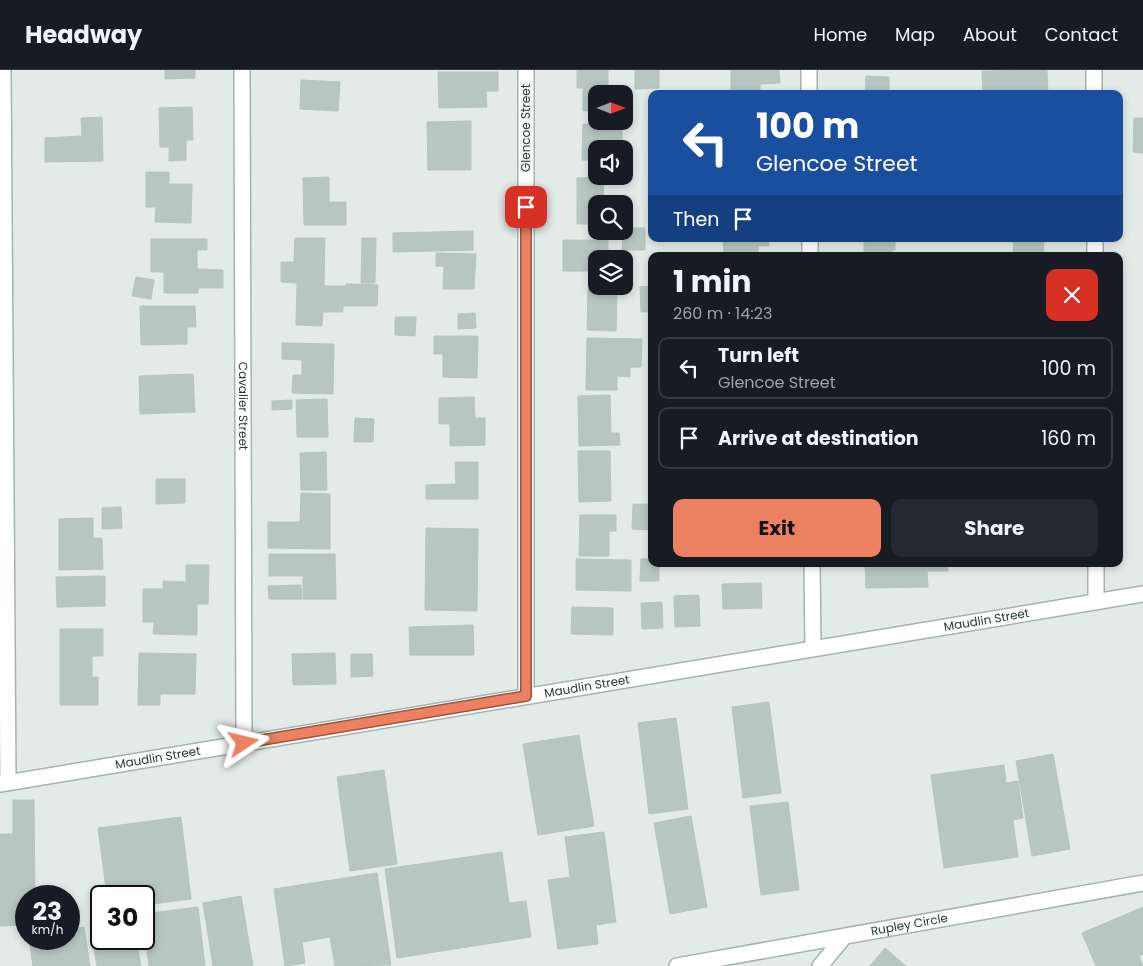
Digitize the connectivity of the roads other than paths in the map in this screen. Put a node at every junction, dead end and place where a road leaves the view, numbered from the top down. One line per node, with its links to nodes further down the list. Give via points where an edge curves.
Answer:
1 (3, 70): 15 (street)
2 (242, 70): 14 (street, Cavalier Street)
3 (526, 70): 13 (street, Glencoe Street)
4 (809, 70): 6 (street)
5 (1094, 70): 7 (street)
6 (809, 90)
7 (1094, 90)
8 (812, 567): 12 (street)
9 (1096, 567): 11 (street)
10 (1143, 594): 11 (street, Maudlin Street)
11 (1096, 602): 12 (street, Maudlin Street)
12 (812, 648): 13 (street, Maudlin Street)
13 (526, 696): 14 (street, Maudlin Street)
14 (244, 743): 15 (street, Maudlin Street)
15 (4, 783)
16 (1143, 883): 17 (street, Rupley Circle)
17 (844, 937): 18 (street, Rupley Circle); 19 (street)
18 (677, 966)
19 (820, 966)

